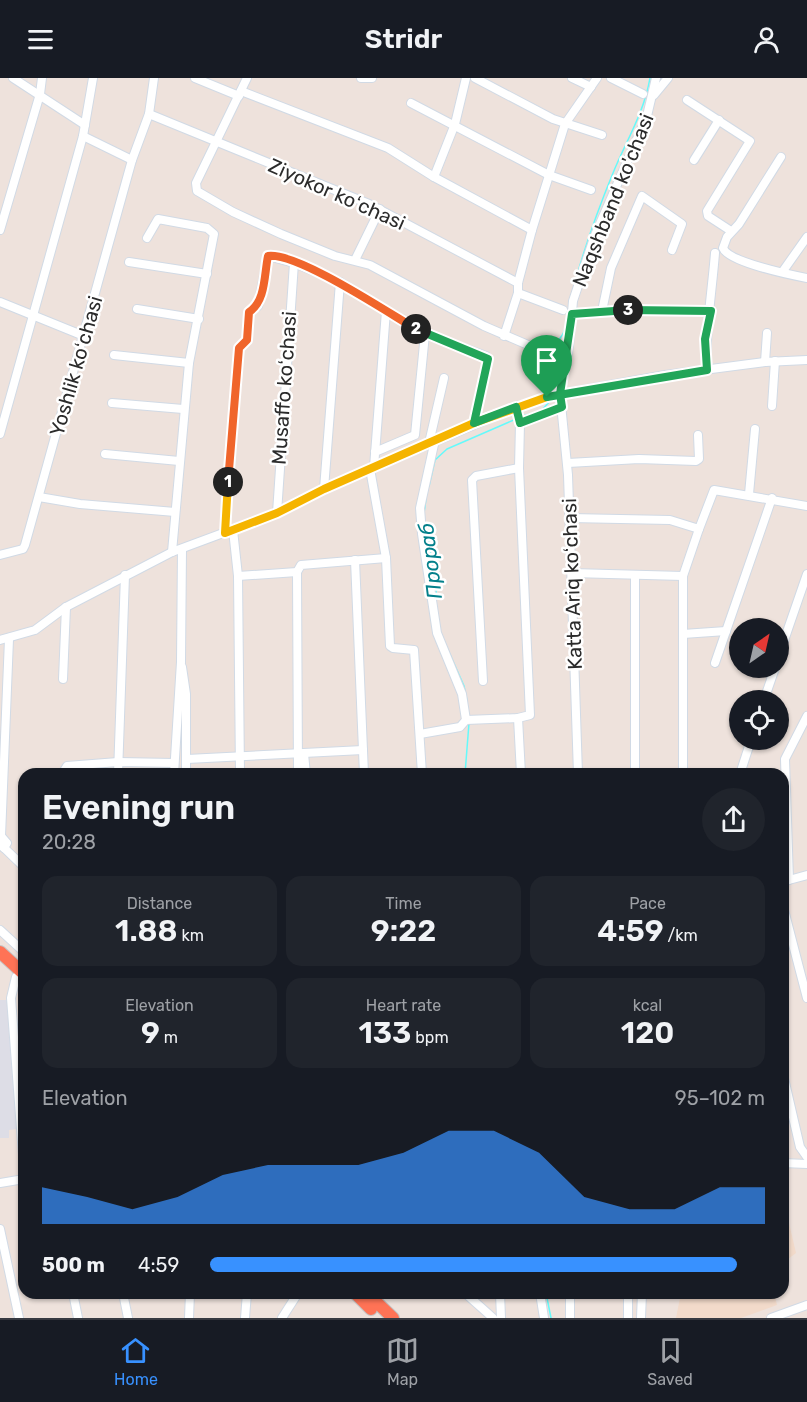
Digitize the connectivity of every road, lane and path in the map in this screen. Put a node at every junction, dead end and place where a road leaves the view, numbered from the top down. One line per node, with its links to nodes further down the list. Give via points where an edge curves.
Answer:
1 (13, 78): 18 (street)
2 (42, 78): 18 (street)
3 (93, 78): 27 (street)
4 (154, 78): 23 (street, Yoshlik koʻchasi)
5 (195, 78): 17 (street)
6 (247, 78): 17 (street)
7 (361, 78): 8 (street)
8 (372, 78)
9 (466, 78): 25 (street)
10 (475, 78): 26 (street)
11 (572, 78): 16 (street)
12 (597, 78): 16 (street)
13 (611, 78): 19 (street)
14 (656, 78): 20 (street, Naqshband ko'chasi)
15 (668, 78): 20 (street)
16 (591, 87): 26 (street)
17 (240, 93): 30 (street); 35 (street, via 388,148)
18 (40, 94): 27 (street); 38 (street)
19 (643, 94)
20 (653, 96): 60 (street, Naqshband ko'chasi, via 595,235)
21 (687, 100): 24 (street)
22 (411, 103): 25 (street)
23 (149, 114): 30 (street, Ziyokor koʻchasi); 32 (street, Yoshlik koʻchasi)
24 (719, 120): 33 (street); 40 (street, via 750,141 707,211 708,216)
25 (455, 124): 34 (street); 35 (street)
26 (565, 124): 28 (street); 34 (street)
27 (85, 125): 29 (street)
28 (602, 135)
29 (83, 136): 32 (street); 61 (street)
30 (217, 142): 37 (street, Ziyokor koʻchasi); 45 (street, via 196,183 197,191 280,234)
31 (781, 157): 40 (street)
32 (132, 160): 65 (street, Yoshlik koʻchasi)
33 (694, 160)
34 (549, 175): 36 (street); 39 (street)
35 (434, 177): 39 (street)
36 (591, 190)
37 (380, 209): 45 (street); 52 (street, Ziyokor koʻchasi)
38 (0, 230)
39 (532, 230): 52 (street)
40 (731, 231): 48 (street, via 723,248 727,255)
41 (807, 237): 48 (street)
42 (147, 238): 49 (street, via 159,219 212,229)
43 (672, 250): 57 (street, via 682,224 642,196 611,268)
44 (715, 253): 59 (street)
45 (355, 260): 66 (street)
46 (129, 262): 49 (street)
47 (294, 263): 51 (street); 100 (street, Musaffo koʻchasi); 104 (street, via 268,256 260,301 249,312 247,340 239,348)
48 (783, 271): 50 (street)
49 (207, 274): 62 (street)
50 (807, 278)
51 (340, 282): 58 (street); 94 (street)
52 (518, 283): 53 (street)
53 (518, 293): 56 (street); 66 (street)
54 (0, 302): 61 (street)
55 (137, 309): 62 (street)
56 (563, 310)
57 (602, 310): 59 (street); 60 (street)
58 (386, 311): 64 (street); 88 (street)
59 (711, 311): 72 (street, via 705,339)
60 (572, 314): 74 (street, Naqshband ko'chasi)
61 (33, 316): 65 (street); 85 (street)
62 (199, 319): 71 (street)
63 (767, 333): 69 (street)
64 (425, 334): 81 (street, via 488,359); 84 (street)
65 (84, 336): 96 (street, Yoshlik koʻchasi)
66 (504, 336): 75 (street, via 544,353)
67 (114, 355): 71 (street)
68 (807, 360): 70 (street)
69 (765, 362): 70 (street); 72 (street)
70 (775, 362): 77 (street)
71 (189, 363): 80 (street)
72 (707, 370): 74 (street)
73 (444, 378): 87 (street)
74 (560, 394): 75 (street); 79 (street, Katta Ariq koʻchasi)
75 (547, 397): 78 (street)
76 (112, 403): 80 (street)
77 (772, 406)
78 (516, 407): 81 (street); 82 (street)
79 (562, 407): 82 (street); 91 (street, Katta Ariq koʻchasi)
80 (183, 409): 90 (street)
81 (474, 423): 87 (street)
82 (520, 423): 93 (street)
83 (755, 429): 95 (street)
84 (416, 431): 87 (street); 88 (street, via 412,437)
85 (0, 434)
86 (698, 435): 91 (street, via 696,461)
87 (428, 443): 92 (street); 128 (street, via 420,508 422,534 437,633 462,694)
88 (375, 452): 92 (street)
89 (105, 454): 90 (street)
90 (179, 461): 99 (street)
91 (568, 463): 101 (street, Katta Ariq koʻchasi)
92 (372, 467): 94 (street); 108 (street)
93 (519, 468): 125 (street, via 472,480); 127 (street, via 530,712 529,717)
94 (324, 489): 100 (street)
95 (749, 494): 97 (street); 102 (street, via 714,490)
96 (39, 497): 99 (street); 107 (street, Yoshlik koʻchasi, via 24,548)
97 (772, 498): 98 (street); 119 (street)
98 (807, 506)
99 (175, 512): 106 (street)
100 (277, 513): 103 (street)
101 (570, 518): 102 (street, via 670,520); 111 (street, Katta Ariq koʻchasi)
102 (699, 529): 116 (street)
103 (233, 530): 104 (street); 115 (street)
104 (225, 533): 105 (street)
105 (182, 549): 106 (street); 122 (street)
106 (172, 552): 114 (street)
107 (0, 555)
108 (386, 558): 109 (street); 129 (street, via 390,646 414,650)
109 (355, 560): 110 (street, via 301,565); 130 (street)
110 (297, 572): 115 (street); 132 (street)
111 (572, 573): 112 (street); 147 (street, Katta Ariq koʻchasi)
112 (635, 574): 116 (street); 148 (street)
113 (807, 574): 118 (street)
114 (125, 575): 117 (street); 135 (street)
115 (238, 576): 133 (street)
116 (683, 576): 120 (street)
117 (66, 607): 121 (street, via 35,630); 124 (street)
118 (789, 626)
119 (726, 631): 120 (street); 123 (street)
120 (683, 634): 149 (street)
121 (4, 639): 152 (street, via 1,836 7,843)
122 (181, 662): 134 (street, via 186,694); 136 (street)
123 (715, 663)
124 (63, 679)
125 (483, 681)
126 (807, 716): 151 (street, via 785,759)
127 (518, 718): 128 (street); 146 (street)
128 (468, 720): 129 (street, via 460,727)
129 (420, 734): 145 (street)
130 (363, 750): 132 (street); 144 (street)
131 (748, 750): 150 (street)
132 (301, 754): 133 (street); 142 (street); 143 (street)
133 (240, 757): 134 (street); 141 (street)
134 (187, 759): 140 (street)
135 (118, 762): 136 (street); 137 (street); 138 (street)
136 (174, 763): 139 (street)
137 (66, 768)
138 (118, 768)
139 (174, 768)
140 (186, 768)
141 (240, 768)
142 (299, 768)
143 (304, 768)
144 (364, 768)
145 (422, 768)
146 (521, 768)
147 (578, 768)
148 (635, 768)
149 (683, 768)
150 (742, 768)
151 (785, 768)
152 (2, 846): 153 (street)
153 (18, 861)
154 (807, 875): 155 (street)
155 (789, 880)
156 (789, 924): 161 (street)
157 (0, 930): 158 (street)
158 (18, 946)
159 (0, 952): 162 (highway)
160 (0, 962): 163 (highway)
161 (803, 967): 165 (street)
162 (18, 974)
163 (18, 976)
164 (18, 984): 166 (street, via 11,998)
165 (807, 998)
166 (18, 1090)
167 (789, 1100): 168 (street, via 800,1147)
168 (807, 1157)
169 (789, 1163): 170 (street)
170 (807, 1164)
171 (18, 1180): 172 (street)
172 (0, 1183)
173 (0, 1229): 188 (street)
174 (74, 1299): 189 (street)
175 (124, 1299): 190 (street)
176 (190, 1299): 191 (street)
177 (247, 1299): 192 (street)
178 (294, 1299): 193 (street)
179 (361, 1299): 194 (highway)
180 (373, 1299): 195 (highway)
181 (472, 1299): 196 (street)
182 (500, 1299): 197 (street)
183 (541, 1299): 198 (street)
184 (570, 1299): 199 (street)
185 (628, 1299): 200 (street)
186 (642, 1299): 201 (street)
187 (807, 1305): 202 (street)
188 (19, 1318)
189 (78, 1318)
190 (128, 1318)
191 (189, 1318)
192 (245, 1318)
193 (282, 1318)
194 (381, 1318)
195 (393, 1318)
196 (493, 1318)
197 (501, 1318)
198 (544, 1318)
199 (570, 1318)
200 (628, 1318)
201 (641, 1318)
202 (771, 1318)

